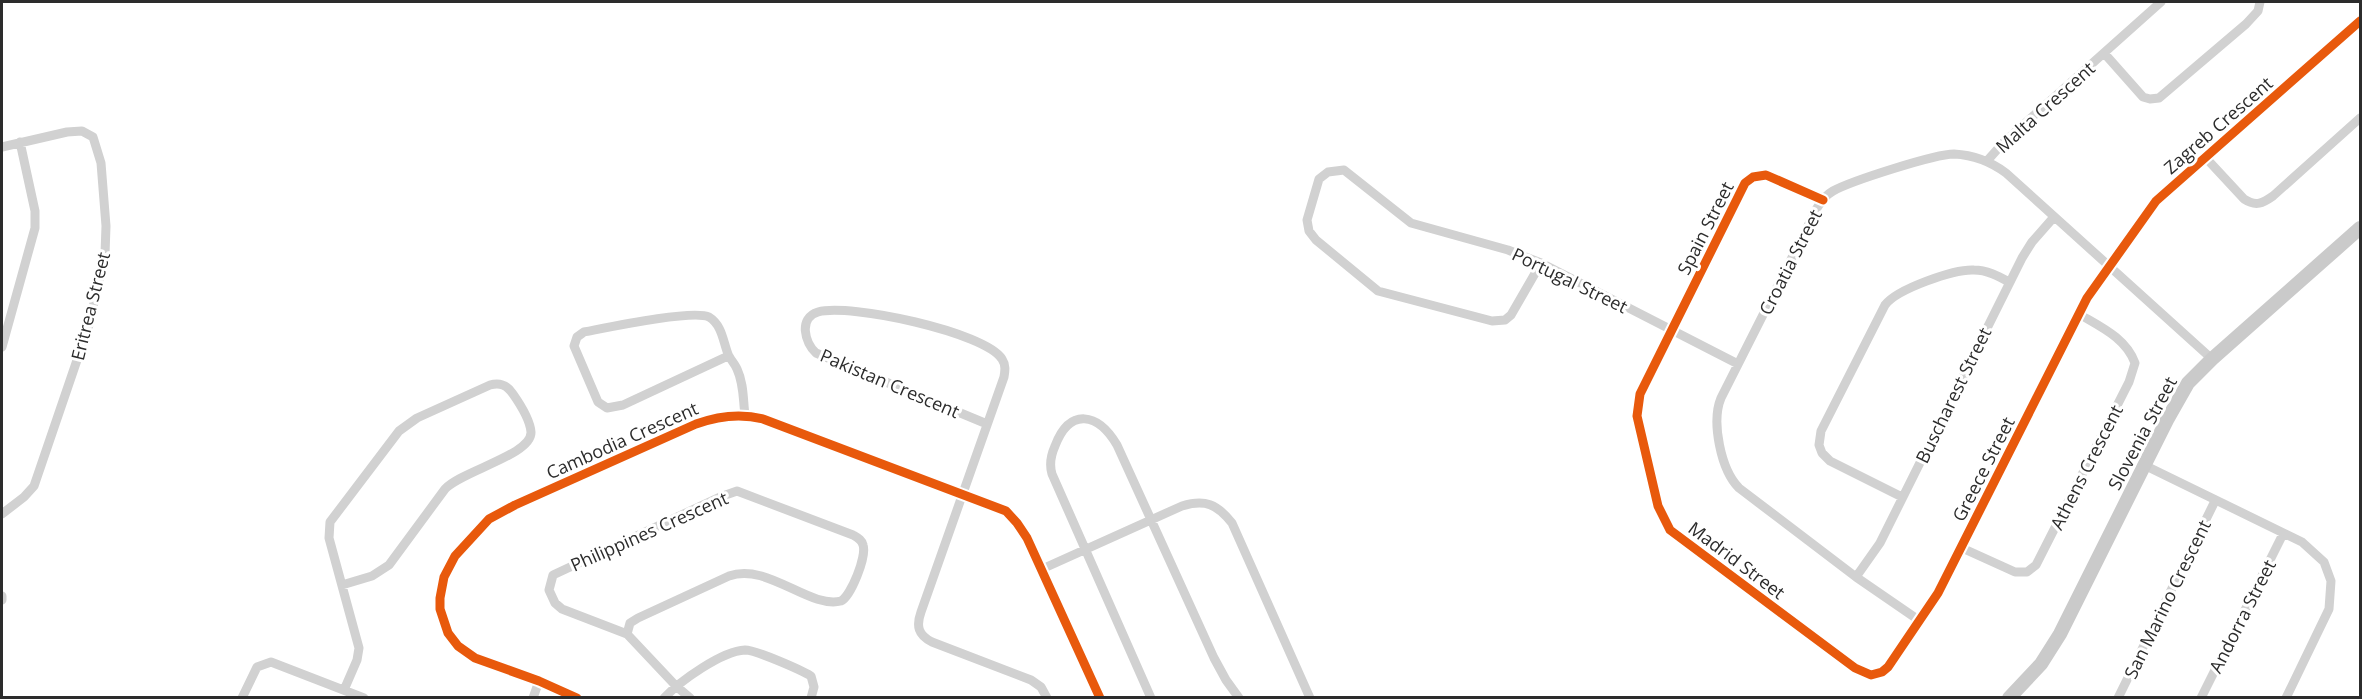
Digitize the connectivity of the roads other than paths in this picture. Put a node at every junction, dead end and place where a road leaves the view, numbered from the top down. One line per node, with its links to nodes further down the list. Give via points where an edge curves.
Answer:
1 (2161, 2): 4 (street, Malta Crescent)
2 (2260, 2): 4 (street, Malta Crescent, via 2258,11 2246,24 2160,98 2143,97)
3 (2361, 21): 8 (street, Zagreb Crescent)
4 (2104, 53): 9 (street, Malta Crescent)
5 (2361, 118): 8 (street, Zagreb Crescent, via 2259,204 2244,199)
6 (20, 142): 7 (street, Eritrea Street); 18 (street, via 35,210 35,228); 28 (street, Eritrea Street, via 76,130 91,134 101,163 106,244 89,325 34,486)
7 (2, 147)
8 (2205, 158): 14 (street, Zagreb Crescent, via 2152,206)
9 (1987, 161): 10 (street, Croatia Street, via 1953,154 1932,158 1838,189); 11 (street, Croatia Street)
10 (1823, 200): 17 (street, Spain Street, via 1769,176 1749,180); 21 (street, Croatia Street)
11 (2054, 217): 14 (street, Croatia Street); 15 (street, Buscharest Street, via 2032,242)
12 (2361, 228): 20 (street, Slovenia Street)
13 (1541, 263): 13 (street, Portugal Street, via 1508,318 1492,321 1378,291 1325,248 1309,231 1307,216 1319,179 1324,173 1339,169 1350,173 1415,225); 17 (street, Portugal Street)
14 (2112, 266): 16 (street, Greece Street); 20 (street, Croatia Street)
15 (2009, 282): 26 (street, Buscharest Street); 26 (street, via 1983,270 1962,271 1892,297 1821,432 1819,445 1826,458)
16 (2079, 314): 31 (street, Greece Street); 31 (street, Athens Crescent, via 2111,333 2129,350 2135,363 2129,382 2031,570 2015,572)
17 (1672, 330): 21 (street, Portugal Street); 38 (street, Madrid Street, via 1640,394 1637,410 1665,523 1817,640)
18 (2, 347)
19 (728, 356): 19 (street, via 718,327 704,316 654,319 584,332 574,346 598,402 608,408 623,405); 22 (street, via 742,384)
20 (2212, 358): 24 (street, Slovenia Street, via 2183,391)
21 (1738, 364): 34 (street, Croatia Street, via 1716,416 1730,478)
22 (744, 415): 25 (street, Cambodia Crescent); 39 (street, Cambodia Crescent, via 696,424 515,505 484,523 455,556 444,577 440,598 442,617 453,640 468,655)
23 (987, 424): 23 (street, Pakistan Crescent, via 1005,372 1002,358 990,349 964,337 879,313 820,311 808,319 807,340 816,353); 25 (street, Pakistan Crescent)
24 (2144, 465): 27 (street, San Marino Crescent); 54 (street, Slovenia Street, via 2053,647)
25 (963, 494): 33 (street, Cambodia Crescent, via 1012,517); 49 (street, Pakistan Crescent, via 918,619 920,632 932,642 1031,680)
26 (1902, 497): 34 (street, Buscharest Street, via 1880,543)
27 (2215, 501): 30 (street, San Marino Crescent); 55 (street, San Marino Crescent)
28 (2, 514)
29 (1151, 520): 32 (street); 32 (street, via 1110,434 1091,420 1075,420 1065,426 1058,438 1051,455 1051,469); 52 (street, via 1219,668); 53 (street, via 1201,502 1213,504 1226,516 1238,534)
30 (2283, 534): 56 (street, Andorra Street); 57 (street, San Marino Crescent, via 2321,557 2330,574 2332,590 2325,618)
31 (1962, 548): 36 (street, Greece Street)
32 (1085, 549): 33 (street); 51 (street)
33 (1042, 569): 50 (street, Cambodia Crescent)
34 (1856, 577): 36 (street, Croatia Street)
35 (342, 585): 35 (street, via 328,527 399,431 417,418 486,386 497,383 508,387 530,426 527,443 454,480 384,570); 41 (street, via 359,651)
36 (1920, 621): 38 (street, Greece Street, via 1888,667)
37 (627, 634): 37 (street, Philippines Crescent, via 558,606 549,590 552,578 720,496 746,493 853,535 863,543 863,555 850,591 841,601 826,601 744,572 638,618 630,623); 40 (street, Philippines Crescent)
38 (1871, 675)
39 (539, 681): 44 (street); 45 (street, Cambodia Crescent)
40 (676, 686): 46 (street); 47 (street, Philippines Crescent); 48 (street, via 701,668 747,650 811,676)
41 (344, 690): 42 (street, via 272,662 257,667); 43 (street)
42 (242, 698)
43 (364, 698)
44 (533, 698)
45 (577, 698)
46 (664, 698)
47 (690, 698)
48 (811, 698)
49 (1047, 698)
50 (1100, 698)
51 (1151, 698)
52 (1239, 698)
53 (1310, 698)
54 (2009, 698)
55 (2118, 698)
56 (2200, 698)
57 (2286, 698)

